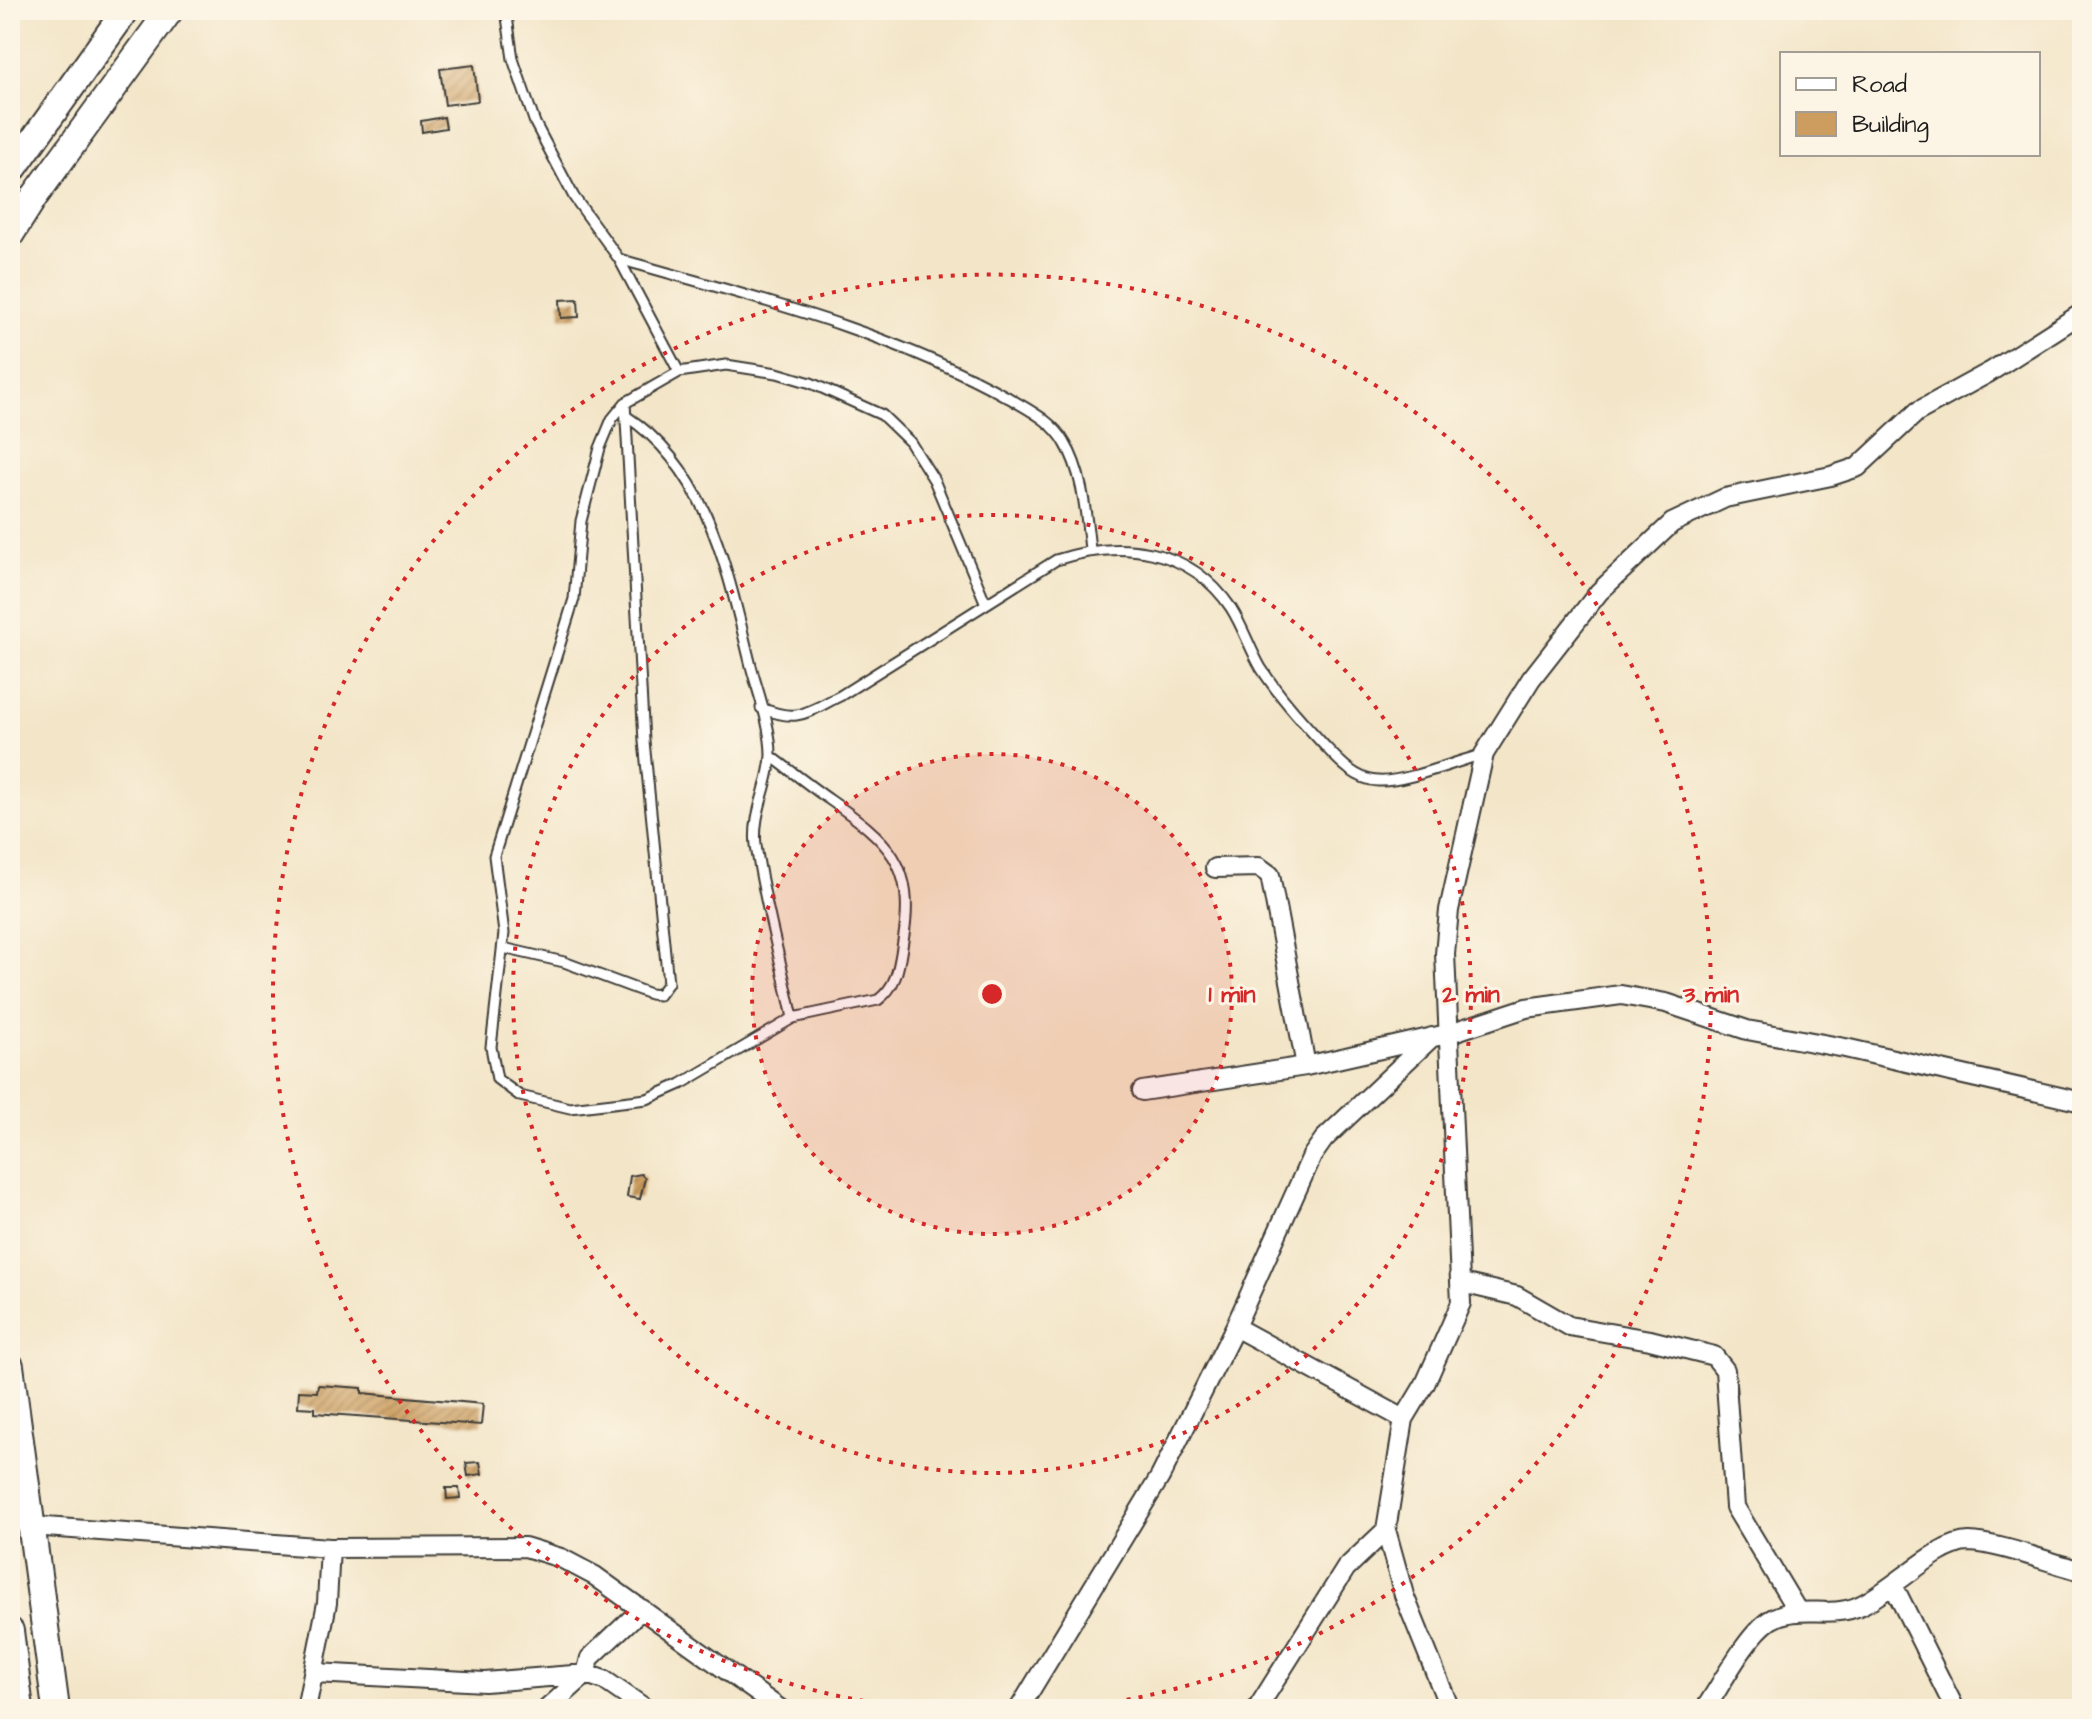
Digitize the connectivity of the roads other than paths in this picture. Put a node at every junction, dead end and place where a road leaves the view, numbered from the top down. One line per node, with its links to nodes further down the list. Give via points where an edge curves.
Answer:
1 (170, 10): 5 (main road)
2 (191, 10): 5 (main road)
3 (506, 10): 8 (lane, via 513,59 535,123 574,197)
4 (120, 16): 6 (main road)
5 (147, 44): 7 (main road)
6 (10, 173)
7 (10, 235)
8 (619, 259): 10 (lane); 13 (lane, via 845,326 971,375 1039,414 1065,443)
9 (2082, 313): 16 (street, via 1917,412 1858,467 1725,498 1672,523 1599,592 1531,679)
10 (679, 372): 11 (lane); 14 (lane, via 726,365 777,373 882,415 910,442 934,480)
11 (625, 403): 12 (lane); 19 (lane, via 600,448 581,521 574,599 494,856)
12 (626, 416): 15 (lane, via 666,449 704,511 731,581); 19 (lane, via 644,741 668,983 659,995 650,994 564,962)
13 (1090, 549): 14 (lane, via 1056,560); 16 (lane, via 1153,552 1209,584 1230,607 1279,695 1334,756 1359,775 1393,780)
14 (986, 604): 15 (lane, via 807,712 786,718)
15 (761, 708): 17 (lane)
16 (1484, 754): 21 (street, via 1449,910)
17 (771, 756): 20 (lane, via 756,843); 20 (lane, via 873,829 892,852 902,874 907,921 896,981 888,992 878,1000)
18 (1215, 868): 22 (street, via 1259,867 1270,875)
19 (503, 948): 20 (lane, via 493,1015 493,1064 504,1087 533,1101 570,1108 647,1099)
20 (793, 1018)
21 (1440, 1036): 22 (street); 24 (street, via 1550,1003 1638,995 1747,1030); 25 (street); 26 (street, via 1324,1139 1312,1156)
22 (1306, 1066): 23 (street)
23 (1142, 1091)
24 (2082, 1102)
25 (1462, 1283): 28 (street, via 1456,1318); 35 (street, via 1517,1296 1569,1326 1650,1340 1721,1362 1735,1507)
26 (1235, 1327): 28 (street); 45 (street, via 1160,1477)
27 (10, 1366): 29 (main road)
28 (1404, 1419): 30 (street)
29 (32, 1526): 31 (street); 40 (main road)
30 (1386, 1530): 46 (street, via 1346,1568); 47 (street, via 1404,1595)
31 (330, 1548): 34 (street, via 525,1547 561,1558); 37 (street)
32 (2082, 1571): 33 (street, via 1967,1542 1937,1554)
33 (1894, 1587): 35 (street, via 1856,1608); 49 (street)
34 (642, 1609): 38 (street, via 590,1658); 44 (street)
35 (1798, 1612): 48 (street, via 1768,1621)
36 (10, 1631): 39 (main road)
37 (315, 1673): 38 (street, via 485,1682); 41 (street)
38 (586, 1674): 42 (street); 43 (street)
39 (20, 1709)
40 (56, 1709)
41 (306, 1709)
42 (547, 1709)
43 (646, 1709)
44 (780, 1709)
45 (1019, 1709)
46 (1257, 1709)
47 (1450, 1709)
48 (1705, 1709)
49 (1955, 1709)

